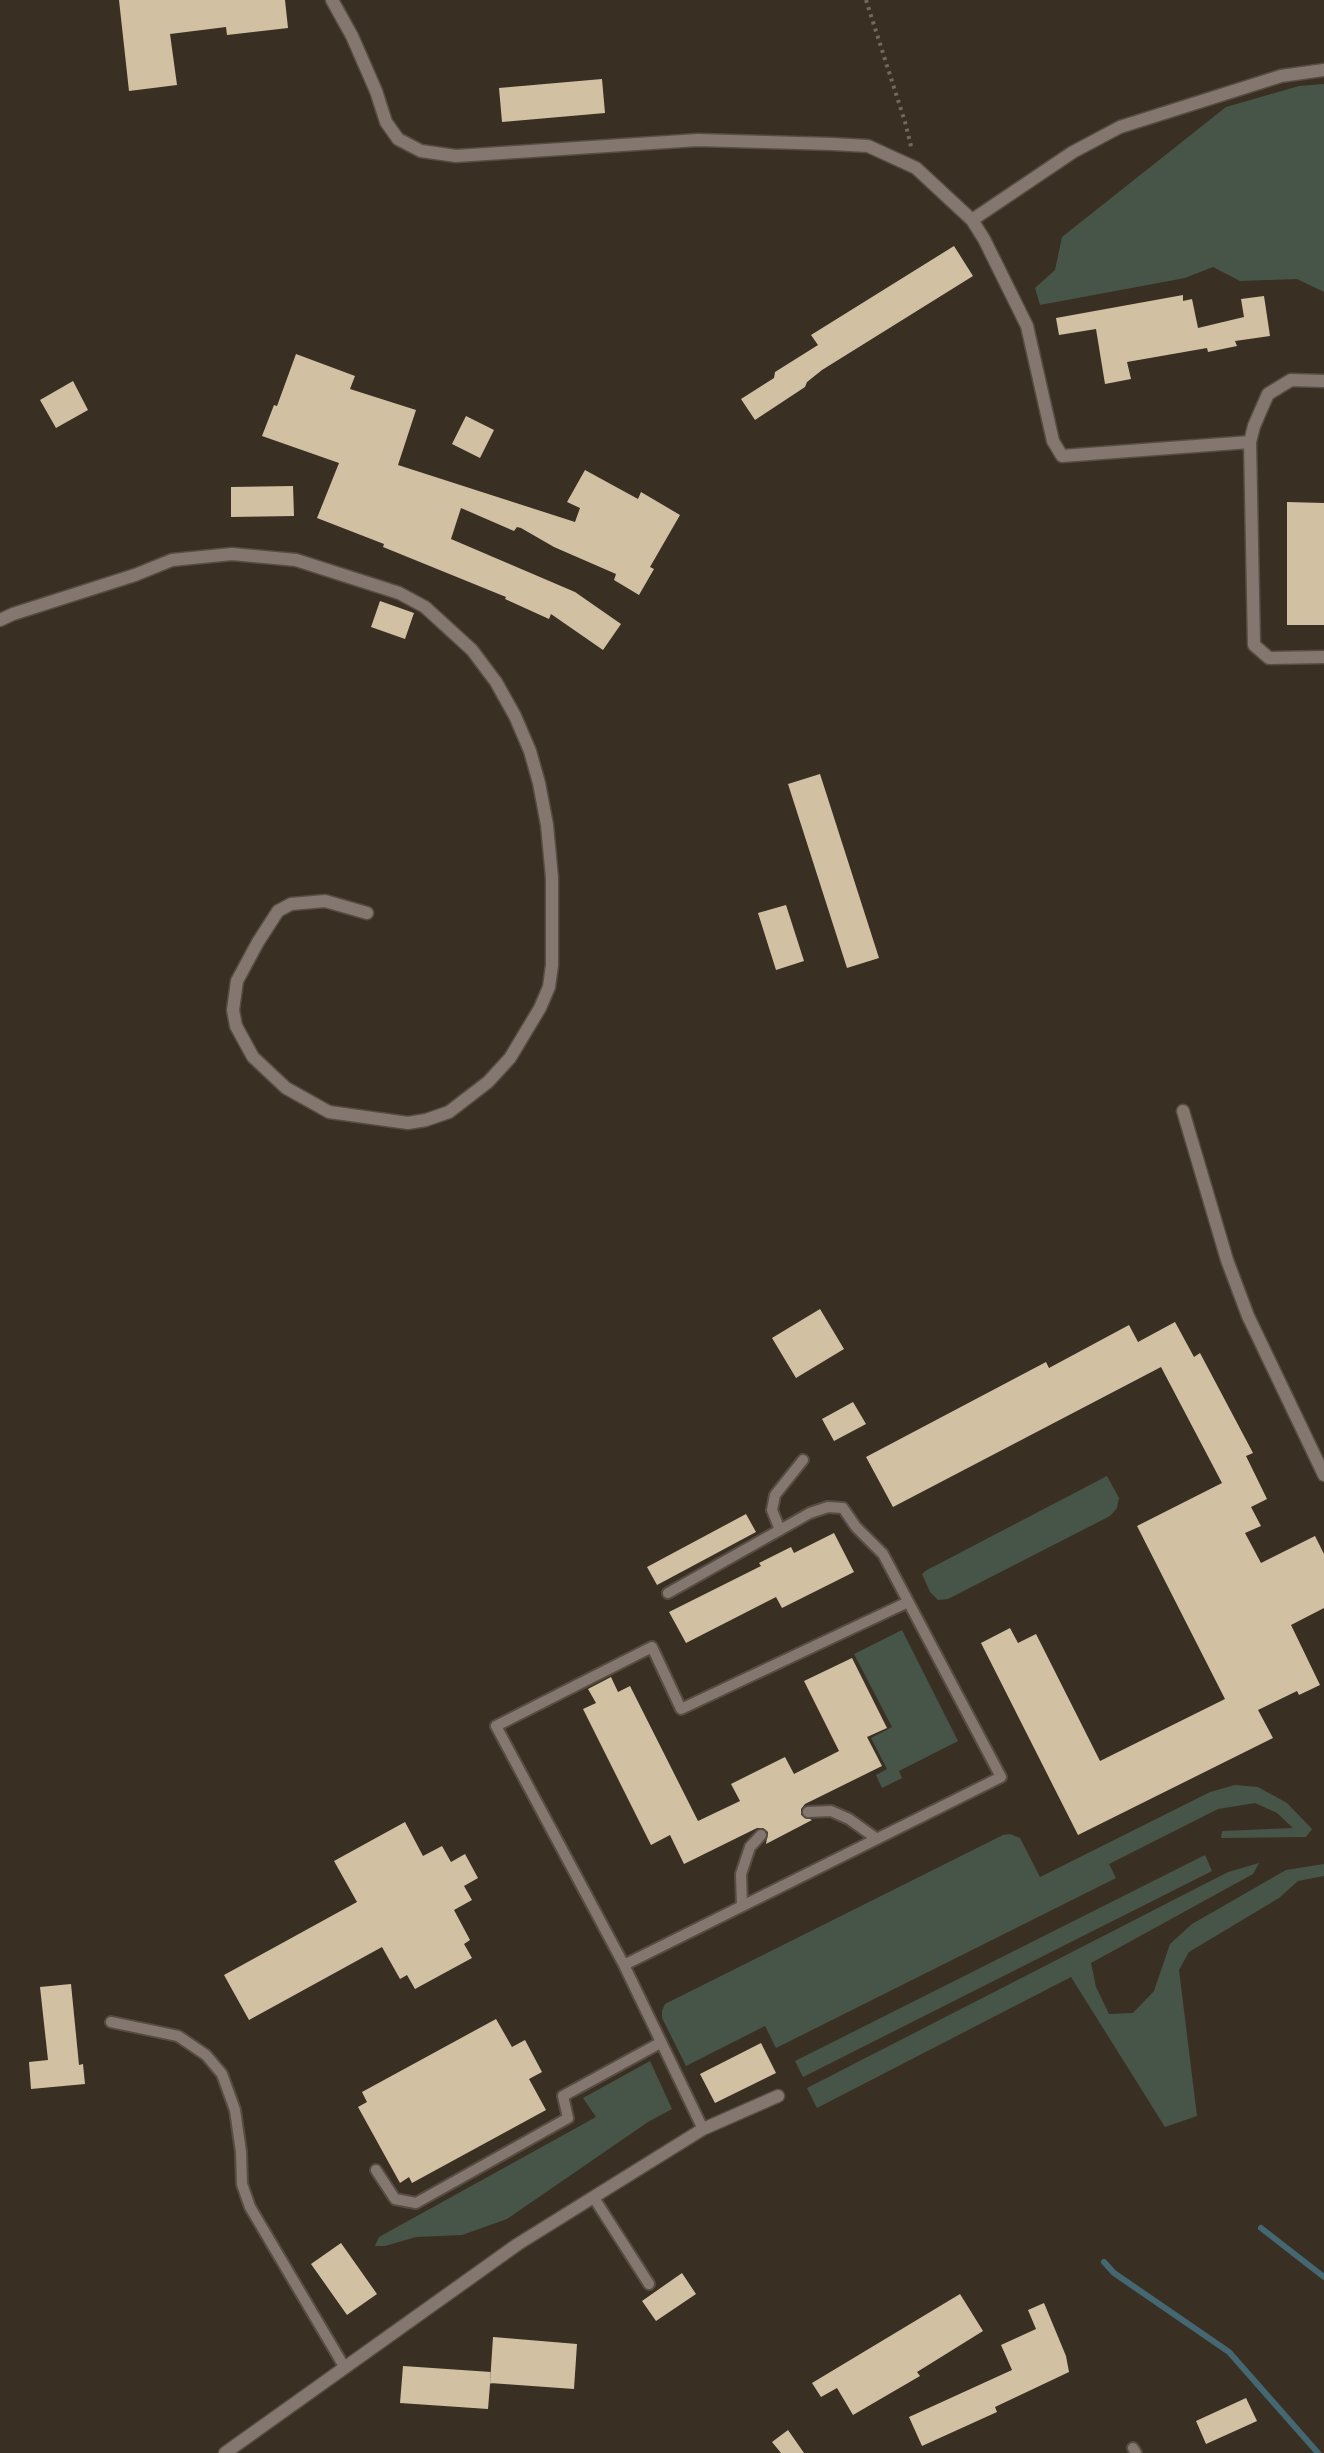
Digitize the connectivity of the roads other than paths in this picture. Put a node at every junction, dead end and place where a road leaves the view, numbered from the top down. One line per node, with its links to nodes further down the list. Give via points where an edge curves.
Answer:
1 (332, 0): 3 (street, via 352,36 386,122 398,139 421,151 456,156 698,140 868,146 916,168)
2 (1324, 70): 3 (street, via 1281,76 1120,127 1073,152)
3 (972, 220): 5 (street, via 1028,326 1053,441 1062,456)
4 (1324, 381): 5 (street, via 1291,380 1268,394)
5 (1250, 442): 7 (street, via 1254,645 1269,658)
6 (0, 620): 8 (street, via 172,560 232,554 296,560 390,590 425,607 472,650 515,716 539,783 552,878 552,965 549,987 540,1008 510,1058 488,1082 449,1112 408,1123 329,1112 286,1088 253,1058 236,1026 233,1010 237,981 278,911 291,904 325,901)
7 (1324, 657)
8 (367, 914)
9 (1183, 1111): 11 (street, via 1227,1260 1248,1316)
10 (803, 1460): 12 (lane, via 775,1495 772,1509)
11 (1324, 1475)
12 (780, 1530): 13 (lane); 14 (lane, via 810,1513 828,1507 843,1508 883,1554)
13 (668, 1593)
14 (908, 1602): 17 (lane, via 1001,1777); 19 (lane, via 681,1709 652,1647 496,1726)
15 (808, 1812): 17 (lane, via 831,1811)
16 (761, 1835): 18 (lane, via 750,1847 741,1874)
17 (877, 1839): 18 (lane)
18 (742, 1906): 19 (lane)
19 (624, 1965): 21 (lane)
20 (111, 2022): 27 (lane, via 178,2036 206,2055 222,2074 235,2110 242,2184 250,2207)
21 (660, 2043): 23 (lane); 24 (lane, via 563,2096 568,2118 416,2203 395,2199)
22 (778, 2096): 23 (street)
23 (703, 2129): 25 (street)
24 (376, 2169)
25 (594, 2198): 26 (lane); 27 (street, via 518,2244)
26 (650, 2284)
27 (345, 2368): 28 (street)
28 (225, 2453)

